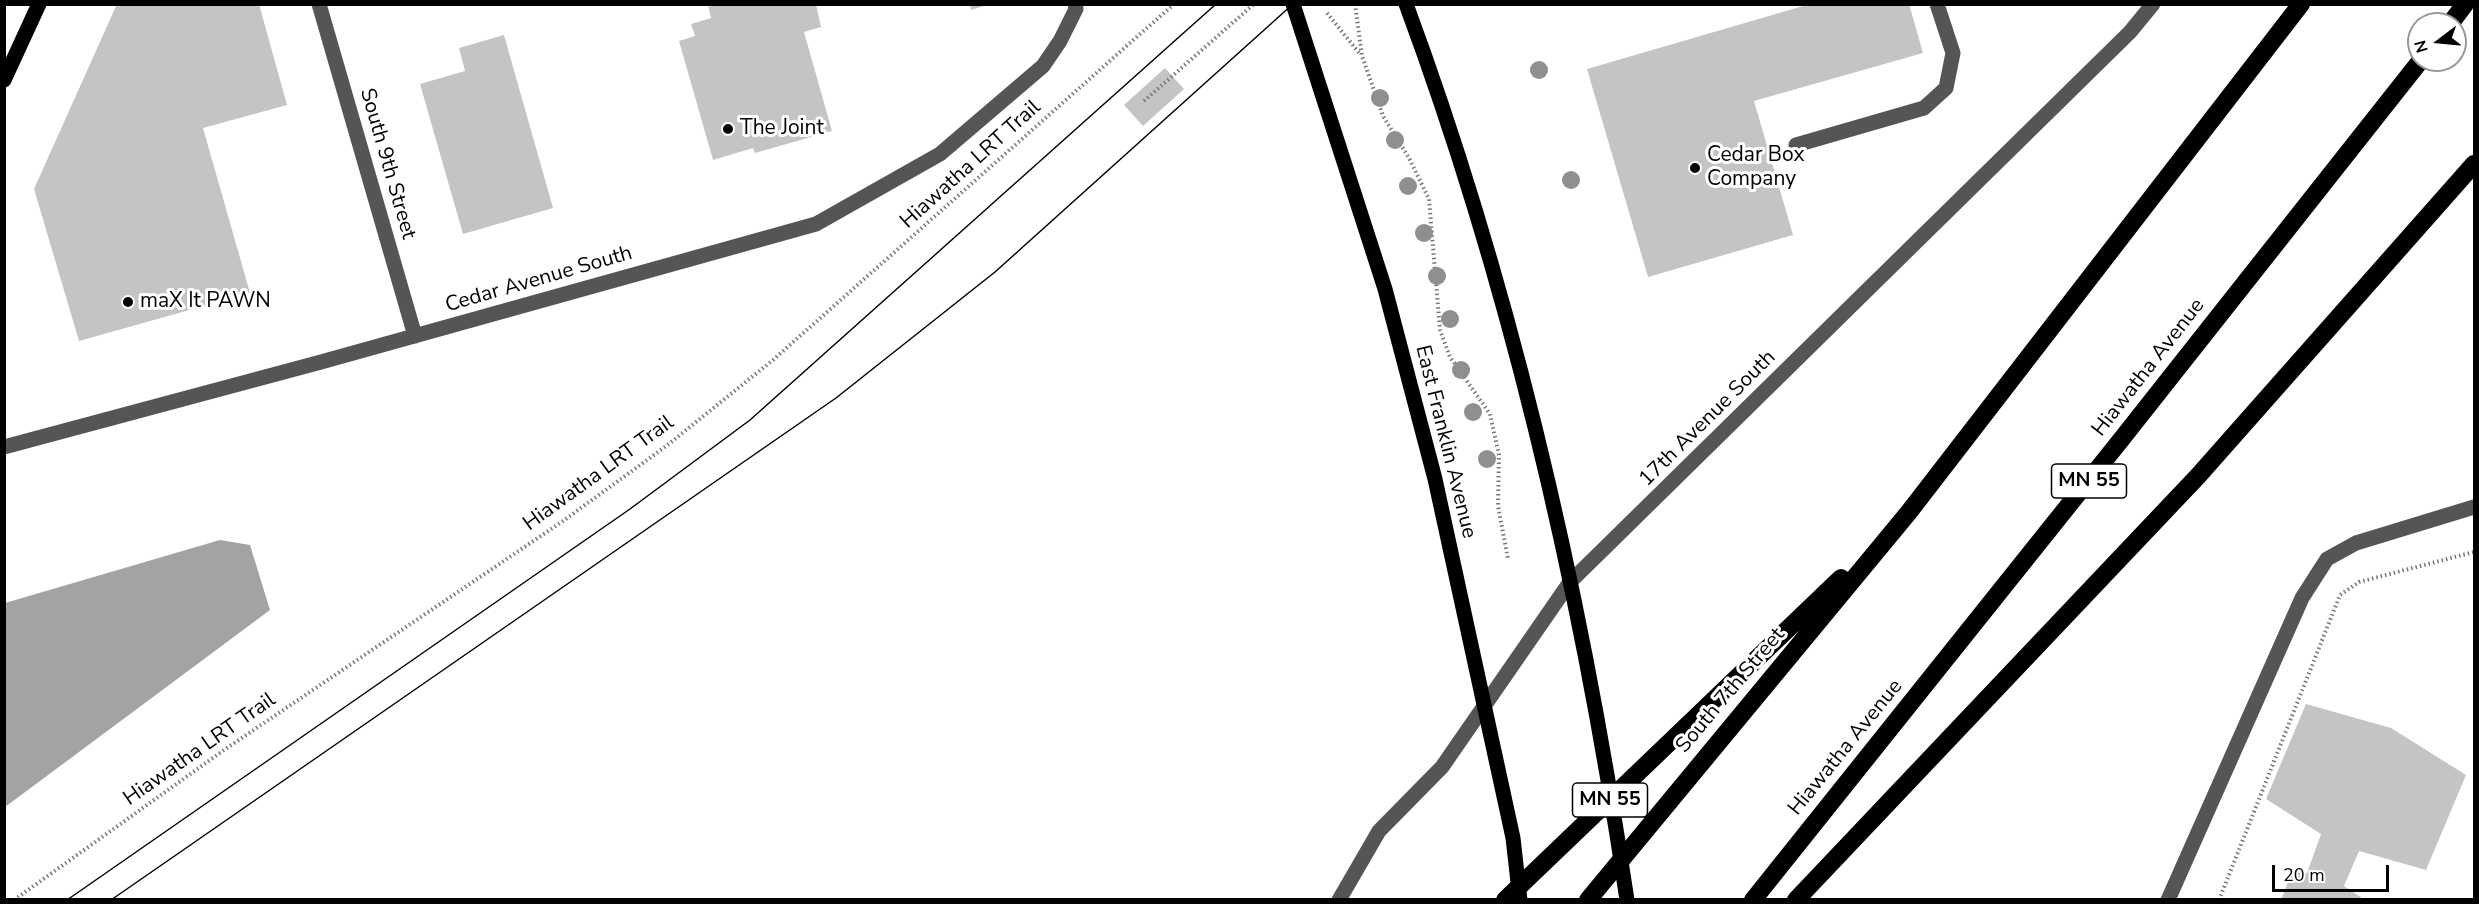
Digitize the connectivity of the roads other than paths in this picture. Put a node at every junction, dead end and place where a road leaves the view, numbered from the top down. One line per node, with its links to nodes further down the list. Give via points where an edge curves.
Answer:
1 (39, 4): 10 (main road)
2 (319, 4): 13 (street, South 9th Street)
3 (1075, 4): 13 (street, Cedar Avenue South, via 1060,41 1043,66 940,154 816,224)
4 (1293, 4): 18 (main road, East Franklin Avenue, via 1385,289 1435,480)
5 (1406, 4): 17 (main road, via 1491,266 1556,512)
6 (1937, 4): 11 (street, via 1953,53 1946,88 1924,108)
7 (2153, 4): 17 (street, 17th Avenue South, via 2122,40)
8 (2301, 4): 16 (highway, MN 55)
9 (2412, 72): 24 (highway, Hiawatha Avenue / MN 55)
10 (4, 80)
11 (1796, 145)
12 (2475, 164): 25 (highway, via 2198,476)
13 (415, 336): 14 (street, Cedar Avenue South)
14 (4, 447)
15 (2475, 507): 26 (street, via 2356,543 2327,559 2302,598)
16 (1909, 512): 20 (highway, MN 55); 22 (highway, South 7th Street)
17 (1570, 582): 18 (street, 17th Avenue South); 23 (main road, via 1611,788)
18 (1484, 707): 19 (street, 17th Avenue South, via 1442,767 1379,831); 21 (main road, East Franklin Avenue, via 1513,838)
19 (1339, 900)
20 (1505, 900)
21 (1520, 900)
22 (1588, 900)
23 (1627, 900)
24 (1753, 900)
25 (1796, 900)
26 (2168, 900)

